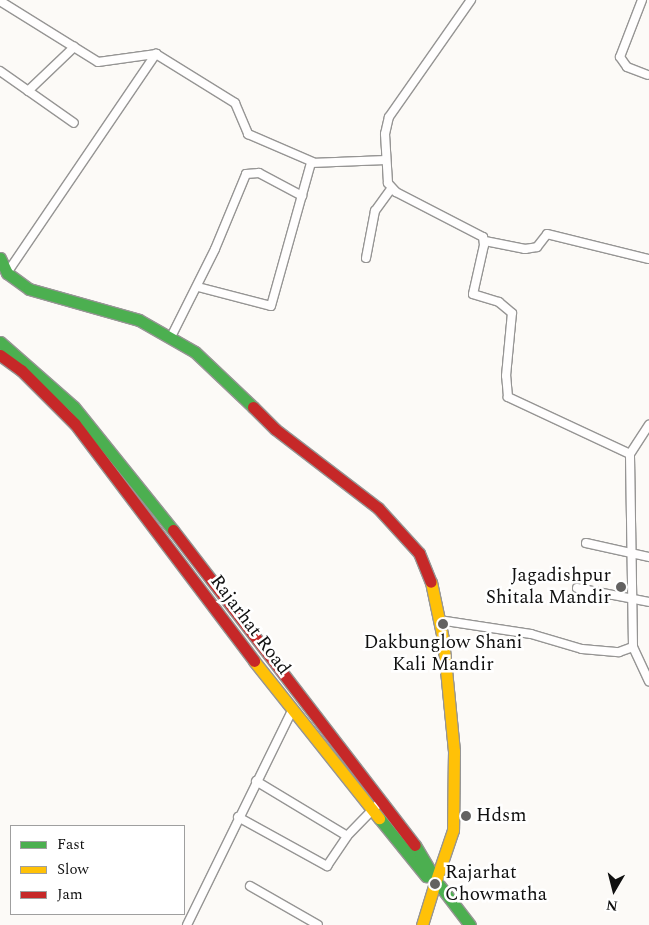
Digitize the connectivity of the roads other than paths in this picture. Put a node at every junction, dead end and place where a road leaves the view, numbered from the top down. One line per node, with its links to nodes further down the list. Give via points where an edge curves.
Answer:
1 (471, 0): 10 (street, via 389,117)
2 (642, 0): 7 (street, via 620,57 627,67)
3 (0, 1): 4 (street)
4 (74, 47): 5 (street, via 98,62); 8 (street)
5 (156, 54): 11 (street, via 236,103 248,134); 18 (street)
6 (0, 71): 8 (street)
7 (648, 75)
8 (28, 91): 9 (street)
9 (74, 123)
10 (386, 160): 11 (street); 12 (street)
11 (313, 162): 13 (street)
12 (391, 189): 14 (street); 16 (street, via 375,211)
13 (302, 196): 19 (street, via 259,173 246,174); 19 (street, via 273,304)
14 (485, 240): 17 (street, via 525,249 537,247 547,234); 24 (street, via 473,294 499,302 512,313 506,376 508,397)
15 (0, 258): 18 (main road)
16 (366, 258)
17 (649, 259)
18 (7, 273): 20 (main road, via 29,289 120,313)
19 (198, 287): 20 (street)
20 (171, 337): 31 (main road, via 212,366 276,429 390,519 425,566)
21 (0, 342): 36 (main road, via 90,423)
22 (0, 355): 34 (main road, Rajarhat Road, via 21,370 75,424)
23 (649, 424): 24 (street)
24 (630, 454): 26 (street)
25 (586, 544): 26 (street)
26 (631, 554): 27 (street); 29 (street)
27 (649, 557)
28 (577, 588): 29 (street)
29 (633, 597): 30 (street); 32 (street)
30 (649, 602)
31 (439, 620): 32 (street, via 542,636 582,649 619,652); 40 (main road, via 452,715 454,781 452,830)
32 (632, 647): 33 (street)
33 (649, 682)
34 (292, 711): 35 (street); 37 (main road, Rajarhat Road)
35 (256, 781): 38 (street); 39 (street)
36 (381, 801): 37 (street); 40 (main road, via 412,841)
37 (372, 810): 39 (street); 40 (main road, Rajarhat Road)
38 (238, 817): 39 (street, via 327,866); 42 (street)
39 (347, 836)
40 (435, 884): 44 (main road); 45 (main road, Rajarhat Road); 46 (main road, Rajarhat Road)
41 (250, 886): 43 (street)
42 (187, 925)
43 (318, 925)
44 (422, 925)
45 (465, 925)
46 (470, 925)

